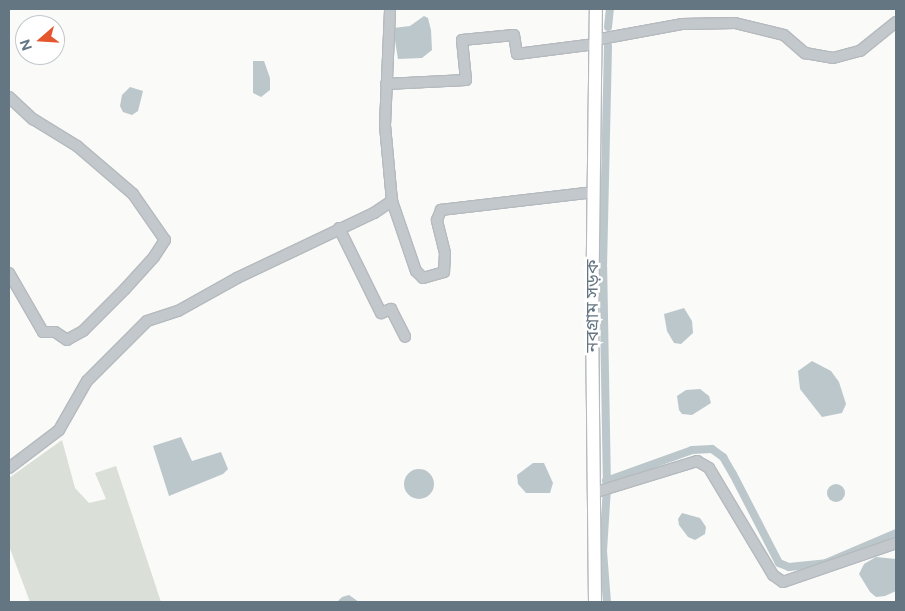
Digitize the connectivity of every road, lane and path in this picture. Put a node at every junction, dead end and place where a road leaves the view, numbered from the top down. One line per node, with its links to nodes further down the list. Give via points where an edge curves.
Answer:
1 (390, 9): 5 (street)
2 (596, 9): 4 (main road, নবগ্রাম সড়ক)
3 (896, 22): 4 (street, via 860,50 833,58 805,53 784,35 735,23 682,24)
4 (595, 42): 5 (street, via 517,54 514,35 462,40 466,80); 7 (main road, নবগ্রাম সড়ক)
5 (386, 84): 8 (street, via 385,125)
6 (9, 97): 10 (street, via 32,119 77,146 134,194 165,240 154,257 118,296 83,331 66,340 61,334 43,332)
7 (594, 192): 8 (street, via 441,210 437,220 445,253 444,272 423,278 416,271); 13 (main road, নবগ্রাম সড়ক)
8 (392, 201): 9 (street)
9 (339, 228): 11 (street, via 382,313 391,309); 12 (street, via 178,311 147,321 87,381 59,430)
10 (9, 273)
11 (404, 337)
12 (9, 468)
13 (595, 492): 14 (street, via 698,462 709,468 773,575 783,582); 15 (main road, নবগ্রাম সড়ক)
14 (896, 543)
15 (595, 602)

